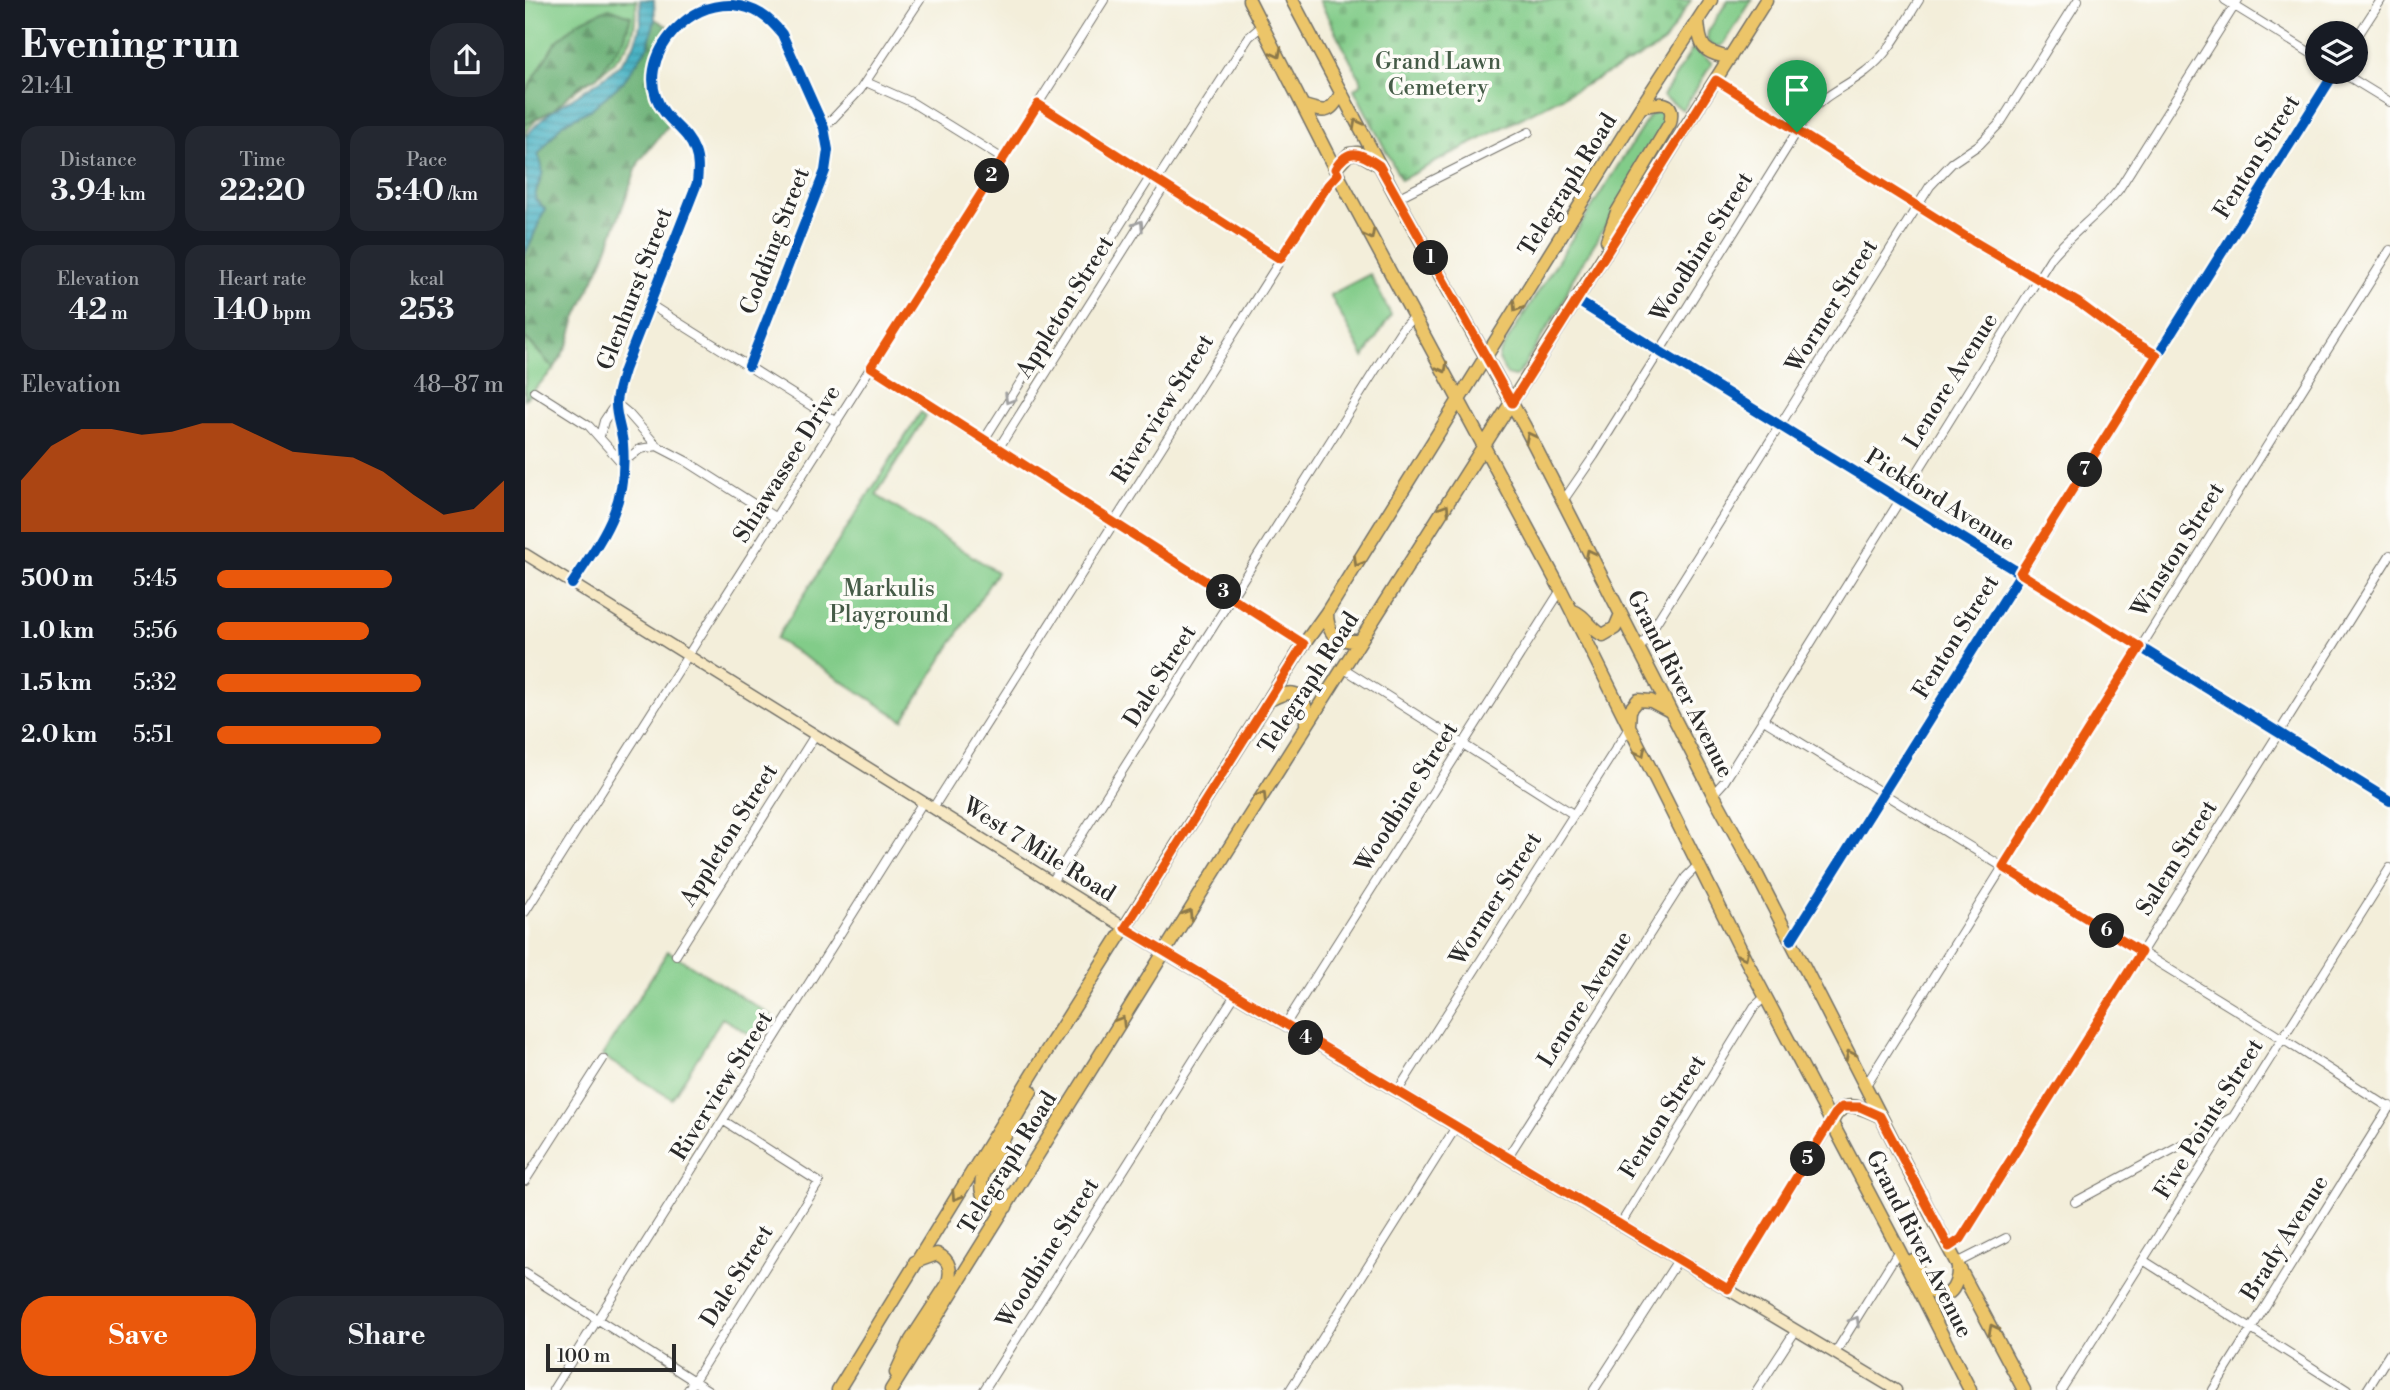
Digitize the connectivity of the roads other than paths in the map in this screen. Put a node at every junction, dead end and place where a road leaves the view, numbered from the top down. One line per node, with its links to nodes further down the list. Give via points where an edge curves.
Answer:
1 (919, 0): 19 (street)
2 (1104, 0): 24 (street, Shiawassee Drive)
3 (1249, 0): 15 (main road, Grand River Avenue)
4 (1292, 0): 22 (main road, Grand River Avenue)
5 (1711, 0): 13 (main road, Telegraph Road)
6 (1766, 0): 17 (main road, Telegraph Road)
7 (1919, 0): 29 (street, Woodbine Street, via 1887,51 1821,100)
8 (2078, 0): 35 (street, Wormer Street, via 2001,122 1940,173)
9 (2225, 0): 11 (street)
10 (2381, 0): 14 (street)
11 (2236, 3): 16 (street); 39 (street, Lenore Avenue, via 2119,189 2060,247)
12 (748, 4): 27 (street, via 782,34); 41 (street, Glenhurst Street, via 706,9 682,23 658,54 653,70 655,94 692,144 698,173)
13 (1697, 21): 17 (main road, via 1703,47); 26 (main road, Telegraph Road)
14 (2367, 21)
15 (1263, 25): 25 (main road, Grand River Avenue, one-way to 25); 33 (street, Appleton Street, via 1249,37)
16 (2305, 49)
17 (1730, 58): 18 (main road, Telegraph Road)
18 (1716, 80): 29 (street); 38 (main road, Telegraph Road)
19 (866, 82): 27 (street); 30 (street, via 911,102)
20 (2327, 84): 46 (street, Fenton Street)
21 (2361, 84): 23 (street)
22 (1341, 94): 25 (main road, via 1325,111); 31 (main road, Grand River Avenue, one-way to 22)
23 (2390, 102)
24 (1038, 104): 30 (street, Shiawassee Drive); 33 (street)
25 (1304, 106): 32 (main road, Grand River Avenue)
26 (1641, 107): 38 (main road, via 1665,104 1672,115 1670,123 1618,212); 47 (main road, Telegraph Road, one-way to 47)
27 (824, 128): 48 (street, Codding Street, via 825,171)
28 (1529, 132): 34 (street)
29 (1797, 132): 35 (street); 45 (street, Woodbine Street)
30 (1003, 159): 49 (street, Shiawassee Drive)
31 (1379, 165): 32 (main road, via 1358,153 1349,154); 34 (main road, Grand River Avenue)
32 (1336, 172): 37 (street, Riverview Street); 43 (main road, Grand River Avenue, one-way to 43)
33 (1158, 181): 37 (street); 42 (street, Appleton Street); 44 (street, Appleton Street, one-way to 33)
34 (1397, 198): 47 (main road, Grand River Avenue)
35 (1917, 205): 39 (street); 55 (street, Wormer Street)
36 (2390, 250): 77 (street, Winston Street)
37 (1280, 259): 65 (street, Riverview Street)
38 (1597, 266): 40 (main road, Telegraph Road)
39 (2038, 280): 46 (street); 62 (street, Lenore Avenue)
40 (1576, 300): 45 (street, Pickford Avenue); 53 (main road, Telegraph Road)
41 (649, 304): 48 (street); 52 (street, Glenhurst Street)
42 (1063, 314): 44 (street); 57 (street, Appleton Street, one-way to 57)
43 (1415, 315): 51 (main road, Grand River Avenue, one-way to 51); 71 (street, Dale Street, via 1374,372)
44 (1078, 322): 60 (street, Appleton Street)
45 (1660, 351): 55 (street, Pickford Avenue); 63 (street, Woodbine Street)
46 (2157, 355): 68 (street, Fenton Street)
47 (1486, 356): 51 (main road, Telegraph Road); 53 (main road, Grand River Avenue)
48 (749, 366): 54 (street)
49 (871, 367): 54 (street, Shiawassee Drive); 57 (street)
50 (534, 391): 56 (street)
51 (1459, 398): 58 (main road, Grand River Avenue); 73 (main road, Telegraph Road, one-way to 73)
52 (616, 403): 56 (street, Glenhurst Street); 59 (street, Glenhurst Street); 61 (street, Glenhurst Street)
53 (1512, 403): 58 (main road, Telegraph Road); 63 (main road, Grand River Avenue, one-way to 53)
54 (837, 422): 64 (street, Shiawassee Drive)
55 (1780, 425): 62 (street, Pickford Avenue); 78 (street, Wormer Street)
56 (600, 436): 61 (street)
57 (984, 440): 60 (street)
58 (1485, 445): 70 (main road, Grand River Avenue); 75 (main road, Telegraph Road, one-way to 58)
59 (657, 446): 61 (street, via 640,449); 64 (street)
60 (998, 449): 65 (street)
61 (622, 463): 69 (street, Glenhurst Street, via 620,497 613,518)
62 (1900, 499): 68 (street, Pickford Avenue); 83 (street, Lenore Avenue)
63 (1563, 501): 74 (main road, Grand River Avenue, one-way to 63)
64 (776, 518): 79 (street, Shiawassee Drive)
65 (1114, 522): 71 (street); 92 (street, Riverview Street)
66 (525, 554): 69 (main road, West 7 Mile Road)
67 (2390, 555): 86 (street, Salem Street)
68 (2020, 573): 77 (street, Pickford Avenue); 89 (street, Fenton Street)
69 (572, 584): 79 (main road, West 7 Mile Road)
70 (1561, 590): 72 (main road, Grand River Avenue); 88 (street, Woodbine Street)
71 (1233, 597): 76 (street); 97 (street, Dale Street)
72 (1571, 610): 74 (main road, via 1581,613 1603,635 1615,628); 85 (main road, Grand River Avenue)
73 (1327, 612): 75 (main road, via 1327,624 1337,638); 76 (main road, Telegraph Road)
74 (1621, 614): 78 (main road, Grand River Avenue)
75 (1360, 641): 80 (main road, Telegraph Road)
76 (1304, 644): 81 (main road, Telegraph Road)
77 (2140, 647): 86 (street, Pickford Avenue); 95 (street, Winston Street)
78 (1639, 650): 82 (main road, Grand River Avenue)
79 (687, 656): 87 (main road, West 7 Mile Road); 98 (street, Shiawassee Drive)
80 (1343, 668): 84 (main road, Telegraph Road); 88 (street)
81 (1270, 700): 84 (main road, via 1285,692 1295,694 1307,708); 99 (main road, Telegraph Road)
82 (1670, 711): 85 (main road, via 1638,700 1630,710); 90 (main road, Grand River Avenue)
83 (1762, 719): 89 (street); 90 (street, Lenore Avenue)
84 (1305, 727): 101 (main road, Telegraph Road, one-way to 84)
85 (1629, 728): 93 (street, Wormer Street); 94 (main road, Grand River Avenue, one-way to 94)
86 (2279, 732): 91 (street, Pickford Avenue); 102 (street, Salem Street)
87 (815, 735): 92 (main road, West 7 Mile Road); 103 (street, Appleton Street)
88 (1464, 744): 93 (street); 106 (street, Woodbine Street)
89 (1883, 793): 95 (street); 100 (street, Fenton Street)
90 (1713, 794): 100 (main road, Grand River Avenue)
91 (2390, 801)
92 (928, 805): 97 (main road, West 7 Mile Road); 115 (street, Riverview Street)
93 (1573, 814): 111 (street, Wormer Street)
94 (1699, 864): 105 (main road, Grand River Avenue, one-way to 105); 118 (street, Lenore Avenue, via 1686,877)
95 (2003, 867): 102 (street); 110 (street, Winston Street)
96 (2390, 868): 107 (street, Five Points Street)
97 (1052, 882): 99 (main road, West 7 Mile Road)
98 (525, 912)
99 (1125, 928): 101 (main road, West 7 Mile Road); 108 (main road, Telegraph Road)
100 (1791, 940): 110 (main road, Grand River Avenue, one-way to 100)
101 (1164, 952): 104 (main road, West 7 Mile Road); 121 (main road, Telegraph Road, one-way to 101)
102 (2141, 952): 107 (street); 124 (street, Salem Street, via 1961,1239)
103 (676, 955)
104 (1235, 995): 106 (main road, West 7 Mile Road); 143 (street, Woodbine Street)
105 (1765, 997): 116 (main road, Grand River Avenue); 122 (street, Fenton Street, via 1748,1017)
106 (1285, 1025): 111 (main road, West 7 Mile Road)
107 (2283, 1039): 112 (street); 114 (street, Five Points Street)
108 (1044, 1055): 121 (main road, via 1023,1107 980,1185 986,1199); 128 (main road, Telegraph Road, one-way to 128)
109 (603, 1059): 119 (street)
110 (1865, 1086): 113 (main road, Grand River Avenue)
111 (1397, 1092): 117 (main road, West 7 Mile Road)
112 (2390, 1107): 133 (street, Brady Avenue)
113 (1880, 1116): 116 (main road, via 1842,1107); 124 (main road, Grand River Avenue)
114 (2234, 1117): 120 (street); 127 (street, Five Points Street)
115 (724, 1121): 132 (street, Riverview Street); 137 (street, Dale Street, via 819,1182)
116 (1832, 1122): 125 (main road, Grand River Avenue); 131 (street)
117 (1456, 1127): 118 (main road, West 7 Mile Road); 144 (street)
118 (1507, 1158): 122 (main road, West 7 Mile Road)
119 (525, 1181)
120 (2075, 1202)
121 (1006, 1207): 142 (main road, Telegraph Road)
122 (1620, 1225): 126 (main road, West 7 Mile Road)
123 (2006, 1238): 129 (street)
124 (1949, 1247): 129 (main road, Grand River Avenue)
125 (1899, 1250): 129 (main road, via 1912,1259 1927,1286 1940,1294 1956,1286); 135 (street, one-way to 125); 148 (main road, Grand River Avenue)
126 (1678, 1260): 131 (main road, West 7 Mile Road); 145 (street)
127 (2143, 1260): 133 (street); 150 (street, Five Points Street)
128 (915, 1262): 141 (main road, Telegraph Road); 142 (main road, via 937,1254 947,1261 951,1273 903,1354)
129 (1957, 1263): 149 (main road, Grand River Avenue, one-way to 129)
130 (525, 1273): 132 (street)
131 (1728, 1289): 134 (main road, West 7 Mile Road)
132 (598, 1320): 137 (street); 138 (street, Riverview Street)
133 (2251, 1328): 151 (street, Brady Avenue); 152 (street)
134 (1796, 1330): 135 (main road, West 7 Mile Road); 146 (street)
135 (1835, 1353): 147 (main road, West 7 Mile Road)
136 (2390, 1353): 153 (street)
137 (694, 1381): 139 (street, Dale Street); 140 (street)
138 (553, 1390)
139 (688, 1390)
140 (708, 1390)
141 (838, 1390)
142 (891, 1390)
143 (984, 1390)
144 (1290, 1390)
145 (1594, 1390)
146 (1757, 1390)
147 (1896, 1390)
148 (1970, 1390)
149 (2024, 1390)
150 (2061, 1390)
151 (2213, 1390)
152 (2347, 1390)
153 (2367, 1390)

